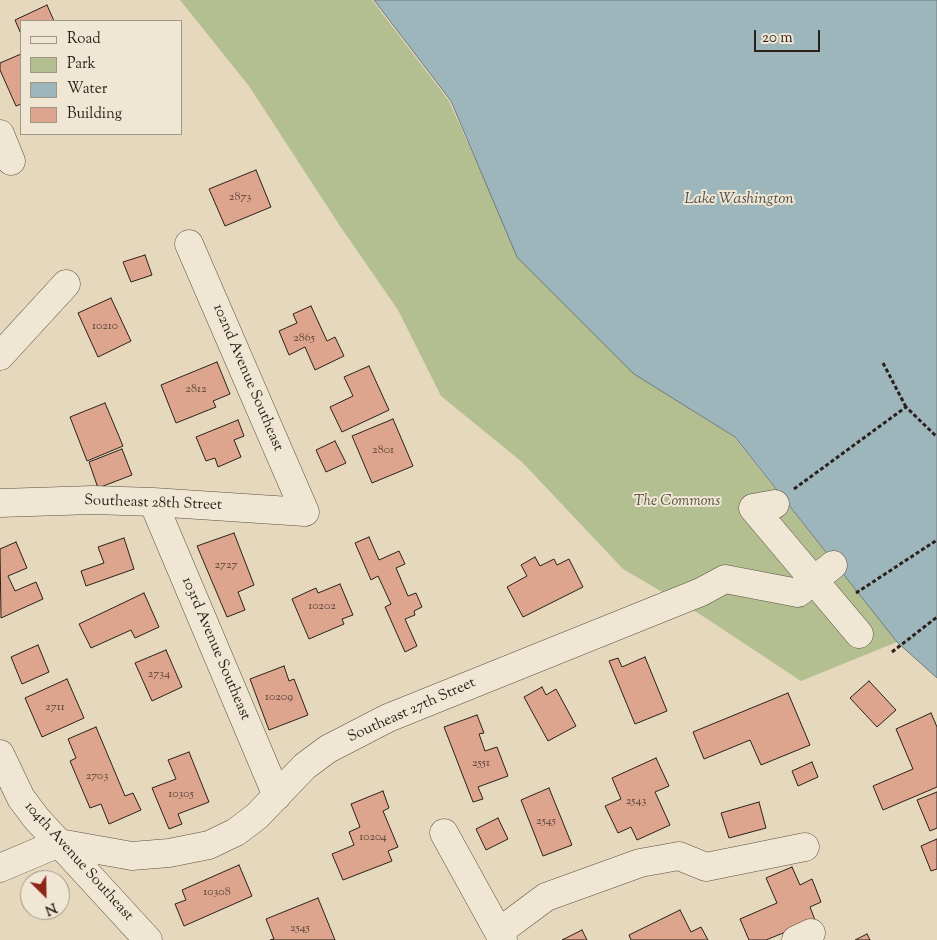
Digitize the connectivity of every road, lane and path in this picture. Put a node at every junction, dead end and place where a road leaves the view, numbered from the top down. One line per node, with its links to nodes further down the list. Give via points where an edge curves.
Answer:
1 (0, 134): 2 (street)
2 (11, 161)
3 (189, 244): 12 (street, 102nd Avenue Southeast)
4 (66, 284): 5 (street)
5 (0, 356)
6 (883, 363): 7 (path)
7 (906, 407): 8 (path); 9 (path)
8 (937, 437)
9 (783, 497): 14 (street, via 753,508)
10 (152, 502): 11 (street, Southeast 28th Street); 12 (street, Southeast 28th Street); 20 (street, 103rd Avenue Southeast)
11 (0, 503)
12 (305, 512)
13 (937, 540): 15 (path)
14 (824, 573): 15 (street); 20 (street, Southeast 27th Street, via 798,593 725,580 388,718 328,749 305,766)
15 (844, 601): 17 (street)
16 (937, 618): 18 (path)
17 (859, 634)
18 (892, 652)
19 (0, 754): 22 (street, 104th Avenue Southeast, via 21,798)
20 (277, 796): 22 (street, Southeast 27th Street, via 236,832 209,845 132,856)
21 (444, 833): 25 (street)
22 (58, 843): 24 (street); 26 (street, 104th Avenue Southeast)
23 (805, 847): 25 (street, via 706,867 679,856 640,863 546,897)
24 (0, 868)
25 (501, 936)
26 (148, 940)

